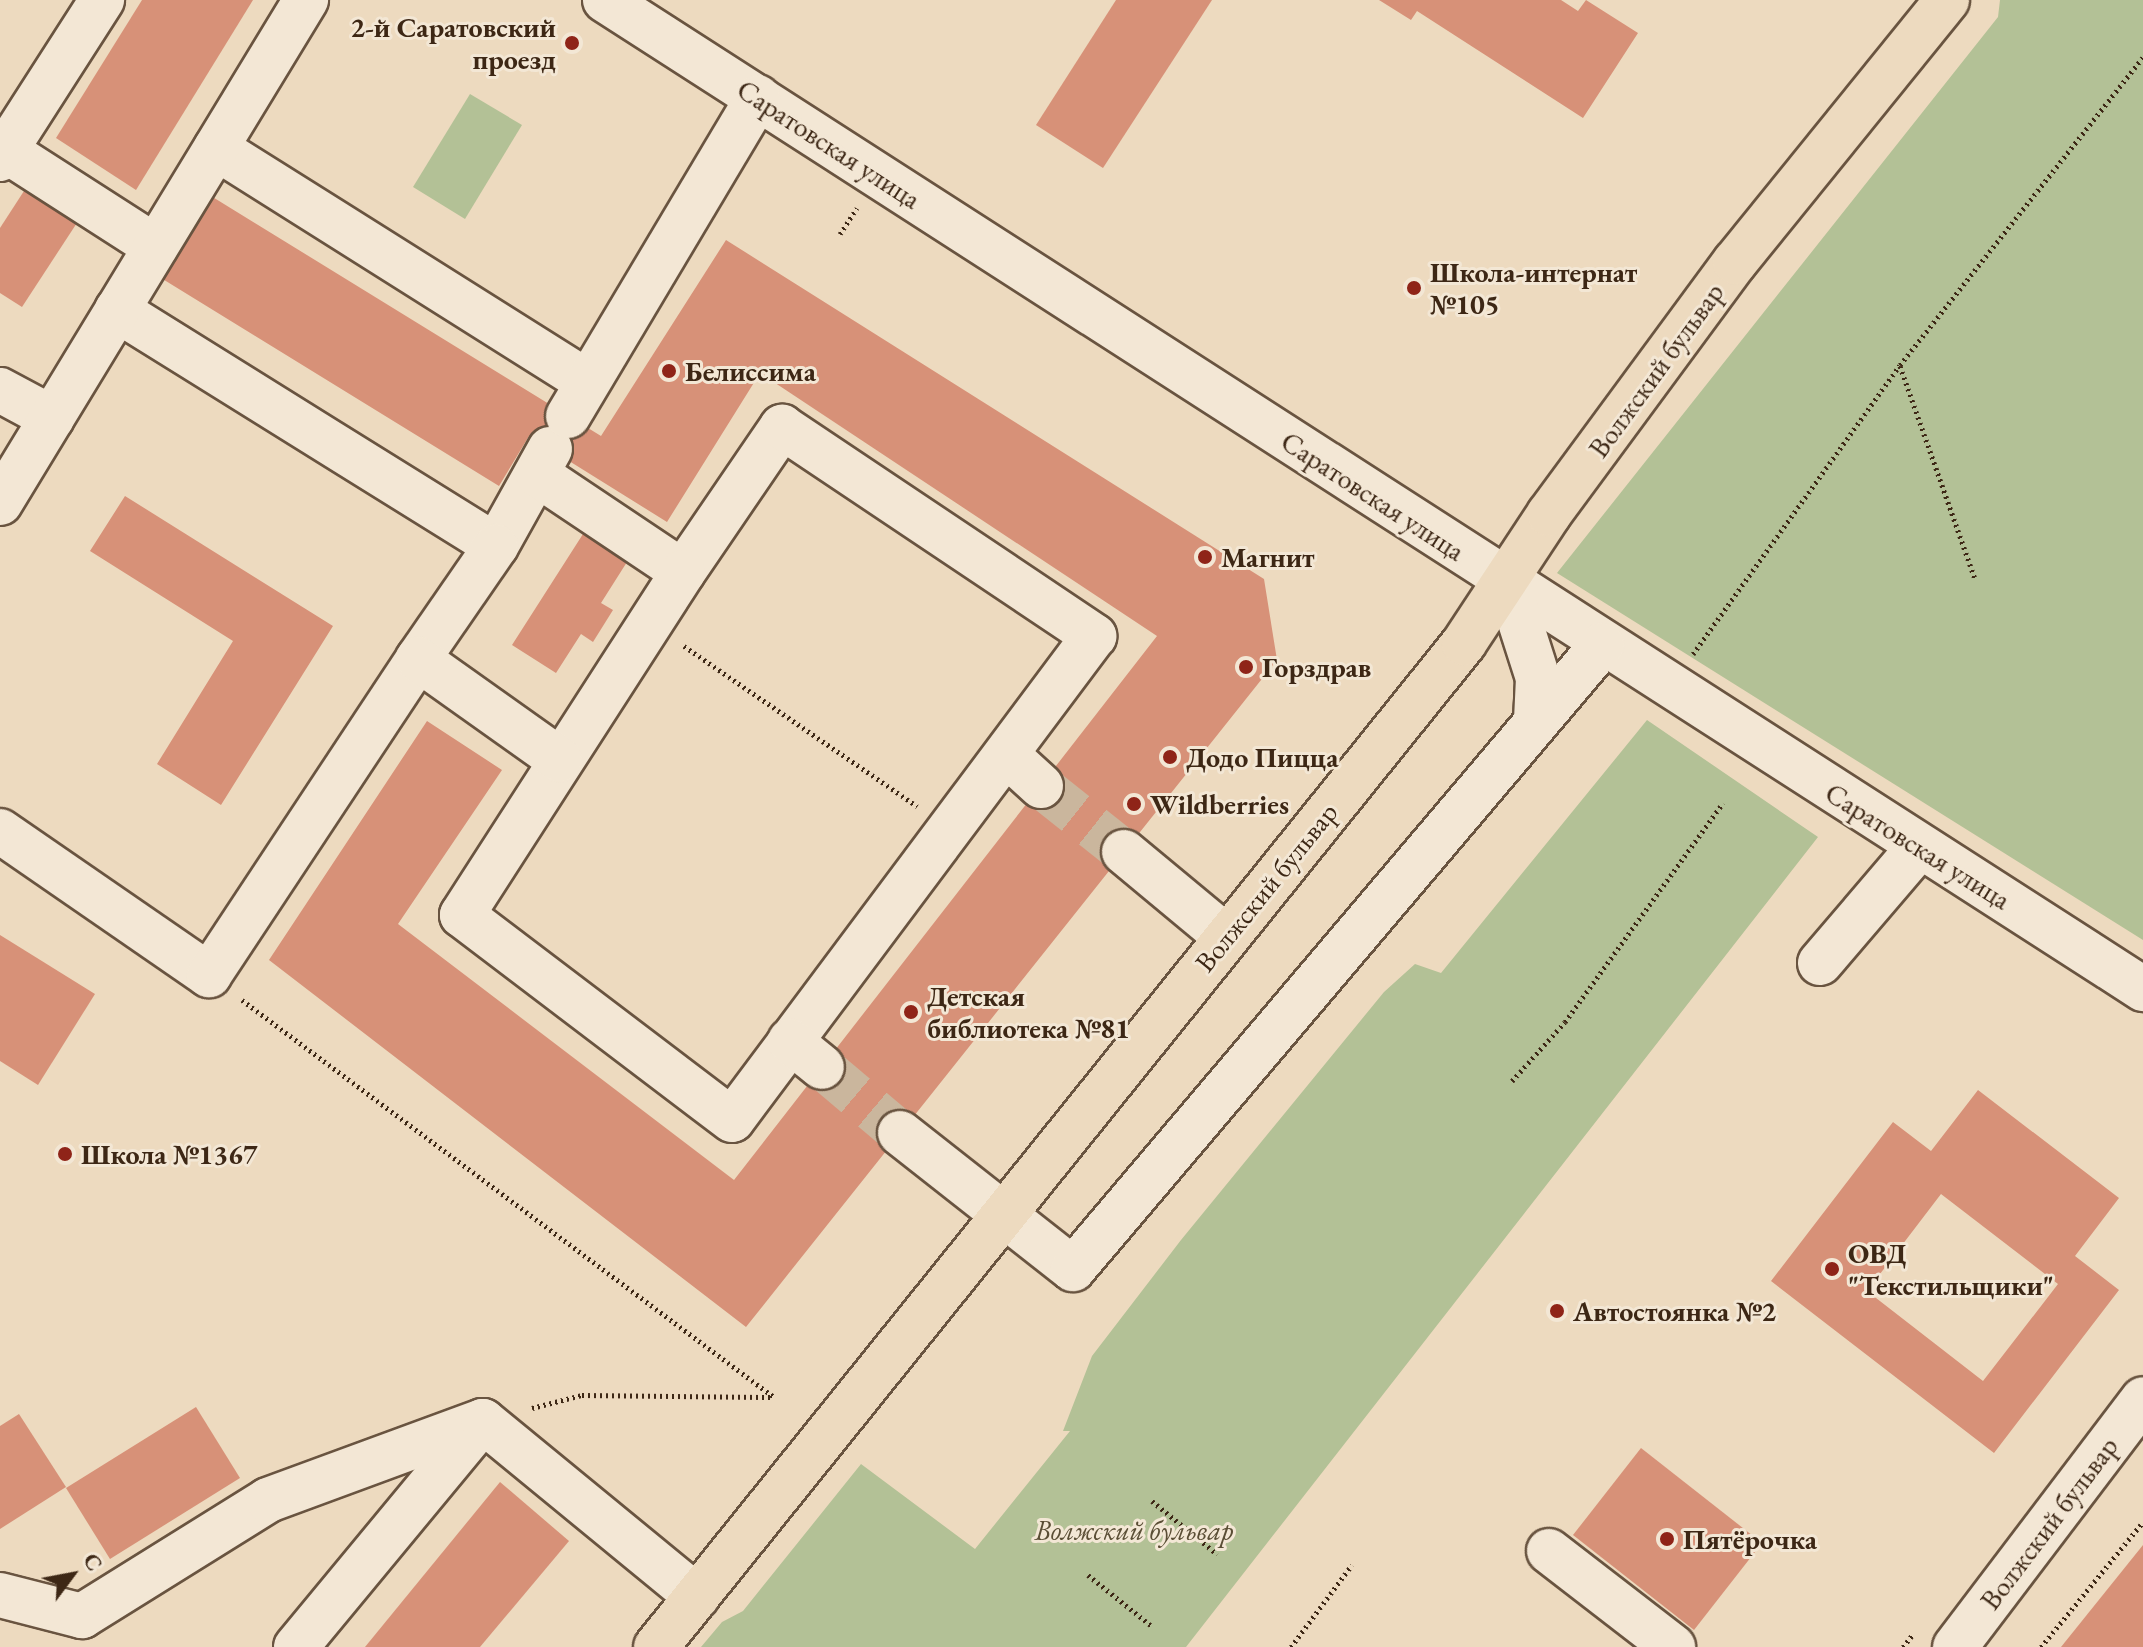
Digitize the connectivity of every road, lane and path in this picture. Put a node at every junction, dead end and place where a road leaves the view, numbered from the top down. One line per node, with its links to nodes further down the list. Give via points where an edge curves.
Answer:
1 (102, 0): 8 (street)
2 (306, 0): 7 (street)
3 (605, 0): 6 (street, Саратовская улица)
4 (1947, 0): 19 (main road, Волжский бульвар, via 1735,262)
5 (2142, 58): 11 (path)
6 (758, 97): 14 (street); 19 (street, Саратовская улица)
7 (216, 148): 9 (street); 14 (street)
8 (3, 154): 9 (street)
9 (156, 247): 10 (street)
10 (117, 310): 13 (street); 16 (street)
11 (1900, 365): 18 (path); 23 (path)
12 (0, 390): 13 (street)
13 (52, 418): 15 (street)
14 (561, 430): 16 (street); 17 (street)
15 (0, 503)
16 (496, 546): 22 (street)
17 (683, 572): 20 (street); 25 (street, via 782,427 1094,636)
18 (1975, 579)
19 (1507, 581): 21 (street, Саратовская улица); 24 (street, via 1538,678); 33 (main road, Волжский бульвар)
20 (651, 623): 26 (street); 29 (path)
21 (1602, 645): 24 (street); 31 (street, Саратовская улица)
22 (418, 659): 26 (street); 35 (street)
23 (1688, 661)
24 (1536, 720): 39 (street, via 1073,1269)
25 (1007, 755): 27 (street); 29 (street)
26 (560, 760): 29 (street, via 462,915 732,1120 806,1054)
27 (1041, 786)
28 (1723, 803): 37 (path, via 1565,1022)
29 (951, 830)
30 (0, 831): 35 (street)
31 (1919, 847): 34 (street); 36 (street, Саратовская улица)
32 (1124, 852): 33 (street)
33 (1225, 936): 39 (main road, Волжский бульвар)
34 (1820, 963)
35 (209, 975): 41 (path, via 774,1397 582,1395)
36 (2143, 989)
37 (1512, 1081)
38 (900, 1133): 39 (street)
39 (1002, 1218): 49 (main road, Волжский бульвар)
40 (2143, 1399): 55 (street, Волжский бульвар)
41 (483, 1421): 48 (street, via 268,1500 82,1616); 49 (street); 51 (street)
42 (1152, 1501): 45 (path)
43 (2143, 1522): 56 (path)
44 (1549, 1551): 54 (street)
45 (1217, 1554)
46 (1352, 1565): 53 (path)
47 (1088, 1575): 50 (path)
48 (0, 1595)
49 (697, 1597): 52 (main road, Волжский бульвар)
50 (1153, 1627)
51 (296, 1647)
52 (656, 1647)
53 (1291, 1647)
54 (1673, 1647)
55 (1955, 1647)
56 (2041, 1647)

